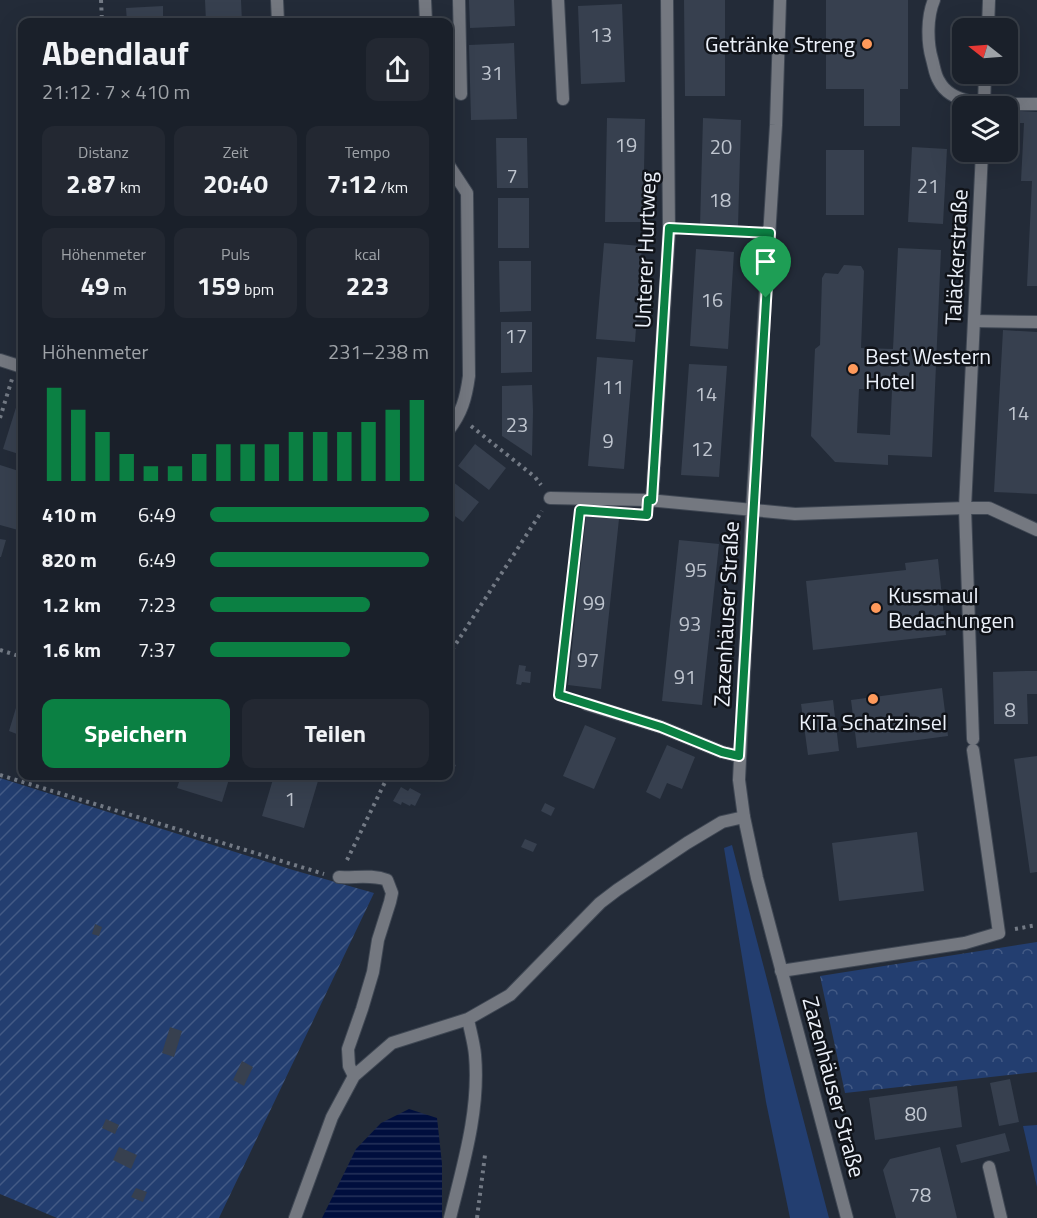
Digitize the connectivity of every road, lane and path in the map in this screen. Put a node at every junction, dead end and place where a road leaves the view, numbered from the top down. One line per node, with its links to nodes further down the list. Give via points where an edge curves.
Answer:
1 (101, 0): 10 (path)
2 (277, 0): 11 (street)
3 (425, 0): 12 (street)
4 (459, 0): 14 (street)
5 (558, 0): 16 (street)
6 (667, 0): 21 (street, Unterer Hurtweg)
7 (780, 0): 22 (street, Zazenhäuser Straße)
8 (934, 0): 15 (street, via 930,10 930,51 939,81)
9 (989, 0): 13 (street)
10 (102, 18)
11 (278, 18)
12 (426, 18)
13 (988, 18)
14 (461, 94)
15 (952, 96)
16 (563, 99)
17 (1018, 104): 18 (street)
18 (1037, 104)
19 (982, 162): 23 (street, Taläckerstraße)
20 (453, 172): 28 (street, via 467,193 469,376)
21 (669, 228): 22 (path); 32 (street, Unterer Hurtweg)
22 (770, 233): 35 (street, Zazenhäuser Straße)
23 (974, 321): 24 (street); 33 (street, Taläckerstraße)
24 (1037, 322)
25 (0, 360): 26 (street)
26 (18, 366)
27 (10, 386): 29 (path)
28 (459, 416): 30 (street); 31 (path, via 535,477)
29 (0, 418)
30 (453, 424)
31 (550, 498): 32 (street); 37 (path)
32 (652, 500): 35 (street)
33 (966, 507): 35 (street, via 795,514); 36 (street, via 989,508); 47 (street, Taläckerstraße, via 973,744)
34 (580, 510): 40 (path, via 559,695)
35 (752, 510): 41 (street, Zazenhäuser Straße)
36 (1037, 530)
37 (453, 648)
38 (0, 650): 39 (path)
39 (18, 656)
40 (586, 704): 41 (street)
41 (739, 756): 44 (street, Zazenhäuser Straße)
42 (0, 775): 45 (path)
43 (386, 780): 45 (path)
44 (744, 817): 48 (street, Zazenhäuser Straße); 49 (street, via 722,822 617,890 510,995)
45 (339, 877): 50 (street, via 382,878 387,880 392,893 373,972 348,1049)
46 (1037, 925): 47 (path)
47 (999, 933): 48 (street, via 965,943)
48 (781, 971): 54 (street, Zazenhäuser Straße)
49 (468, 1018): 50 (street, via 392,1043); 53 (street, via 475,1055 475,1102)
50 (354, 1076): 52 (street, via 332,1117)
51 (989, 1167): 55 (street)
52 (296, 1218)
53 (450, 1218)
54 (847, 1218)
55 (1001, 1218)

